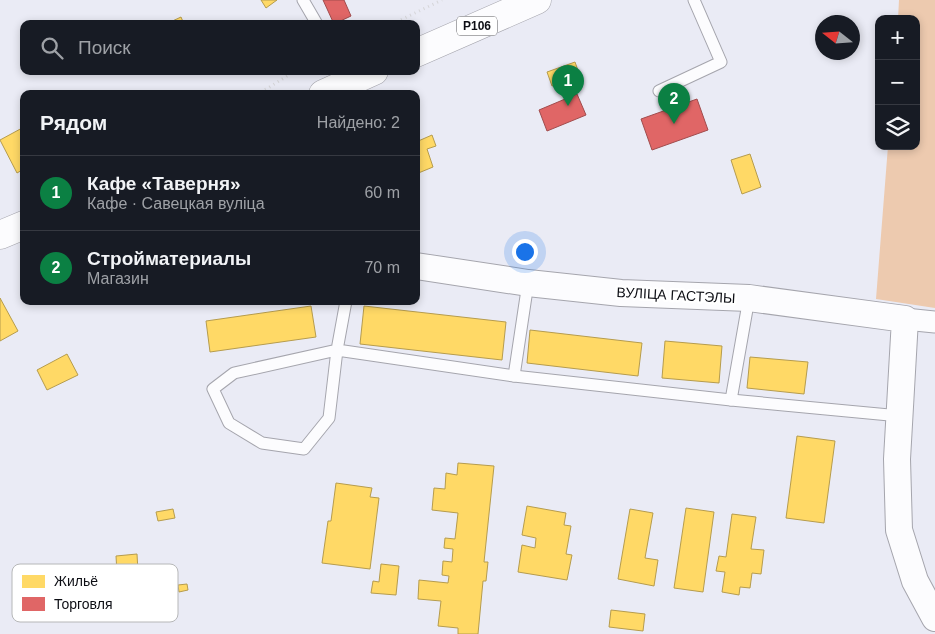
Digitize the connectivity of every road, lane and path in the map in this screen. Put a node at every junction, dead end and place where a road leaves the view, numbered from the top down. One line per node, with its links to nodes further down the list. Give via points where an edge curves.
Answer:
1 (303, 0): 5 (lane)
2 (442, 0): 6 (path)
3 (537, 0): 7 (main road, Р106)
4 (694, 0): 12 (lane, via 721,62)
5 (315, 20)
6 (400, 20)
7 (420, 51)
8 (289, 75): 10 (path)
9 (356, 75): 11 (main road)
10 (264, 90)
11 (330, 90)
12 (659, 91)
13 (20, 227): 14 (main road)
14 (0, 235)
15 (420, 267): 16 (street, ВУЛІЦА ГАСТЭЛЫ)
16 (528, 283): 17 (street, ВУЛІЦА ГАСТЭЛЫ, via 621,293); 22 (lane)
17 (749, 298): 19 (street, ВУЛІЦА ГАСТЭЛЫ); 23 (lane)
18 (345, 305): 21 (lane)
19 (905, 319): 20 (street, ВУЛІЦА ГАСТЭЛЫ); 24 (street)
20 (935, 322)
21 (337, 350): 21 (lane, via 234,372 213,389 229,423 262,443 304,449 329,418); 22 (lane)
22 (514, 376): 23 (lane)
23 (731, 400): 24 (lane)
24 (900, 416): 25 (street, via 897,459 899,530 915,581)
25 (935, 618)

